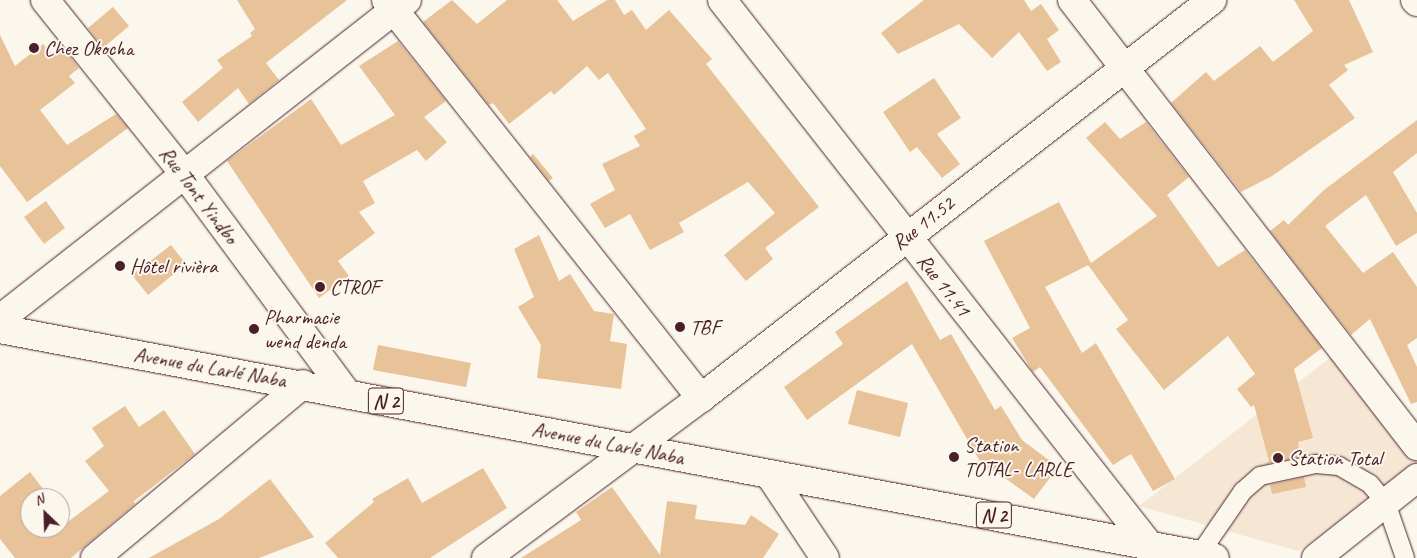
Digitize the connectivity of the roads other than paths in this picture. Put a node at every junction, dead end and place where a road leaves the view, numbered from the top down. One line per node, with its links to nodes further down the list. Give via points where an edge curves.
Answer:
1 (46, 0): 7 (street, Rue Tont Yindbo)
2 (722, 0): 8 (street, Rue 11.41)
3 (1072, 0): 6 (street)
4 (1212, 0): 6 (street, Rue 11.52)
5 (396, 3): 7 (street); 13 (street)
6 (1125, 66): 8 (street, Rue 11.52); 14 (street)
7 (183, 172): 9 (street); 12 (street, Rue Tont Yindbo)
8 (905, 236): 13 (street, Rue 11.52); 19 (street, Rue 11.41)
9 (0, 319)
10 (0, 329): 11 (street, Avenue du Larlé Naba / N 2)
11 (303, 384): 12 (street, Avenue du Larlé Naba / N 2); 21 (street)
12 (347, 394): 15 (street, Avenue du Larlé Naba / N 2)
13 (701, 398): 15 (street, Rue 11.52)
14 (1417, 446)
15 (635, 447): 16 (street, Avenue du Larlé Naba / N 2); 22 (street, Rue 11.52)
16 (771, 477): 19 (street, Avenue du Larlé Naba / N 2, via 906,498); 23 (street)
17 (1417, 478): 18 (street)
18 (1386, 503): 20 (lane, via 1370,484 1339,466 1316,464 1271,472 1243,491); 24 (street); 25 (lane)
19 (1149, 545): 20 (street, Avenue du Larlé Naba / N 2)
20 (1207, 556)
21 (95, 558)
22 (486, 558)
23 (825, 558)
24 (1316, 558)
25 (1405, 558)

